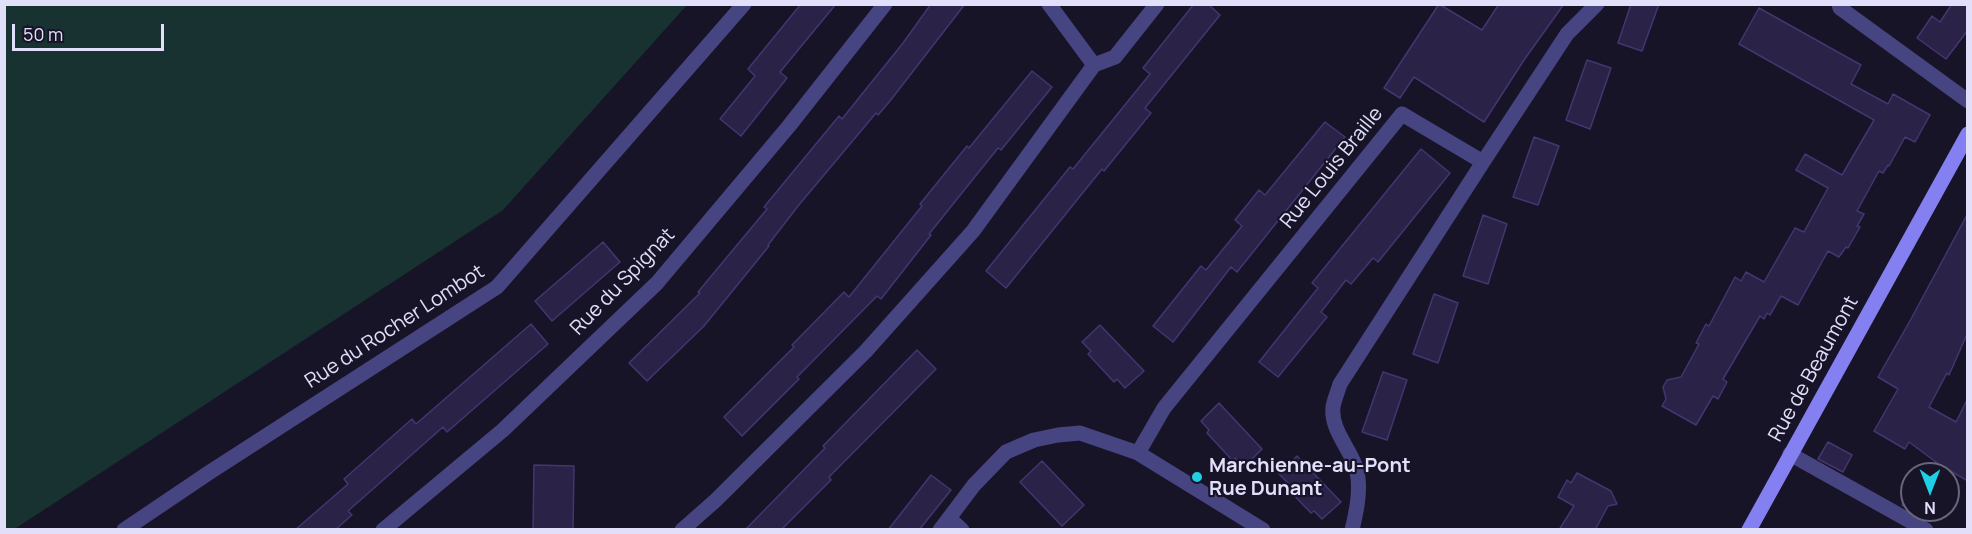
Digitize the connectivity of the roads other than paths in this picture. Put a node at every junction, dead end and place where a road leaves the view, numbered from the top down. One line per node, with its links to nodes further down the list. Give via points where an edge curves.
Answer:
1 (744, 4): 14 (street, Rue du Rocher Lombot, via 497,287)
2 (885, 4): 15 (street, Rue du Spignat, via 657,283 503,430)
3 (1157, 4): 7 (street, via 1114,57)
4 (1597, 4): 10 (street, via 1566,34)
5 (1839, 4): 8 (street)
6 (1056, 8): 7 (street)
7 (1094, 65): 16 (street, via 966,239 866,351)
8 (1968, 101)
9 (1968, 134): 12 (main road, Rue de Beaumont)
10 (1483, 162): 11 (street, Rue Louis Braille, via 1402,114 1164,408); 19 (street, via 1340,384 1333,408 1337,430 1358,476 1358,506)
11 (1138, 453): 13 (street, via 1080,433 1034,440 1006,452 974,485); 18 (street)
12 (1790, 454): 20 (main road, Rue de Beaumont); 21 (street)
13 (945, 524): 17 (street)
14 (124, 530)
15 (383, 530)
16 (682, 530)
17 (962, 530)
18 (1263, 530)
19 (1352, 530)
20 (1749, 530)
21 (1926, 530)

